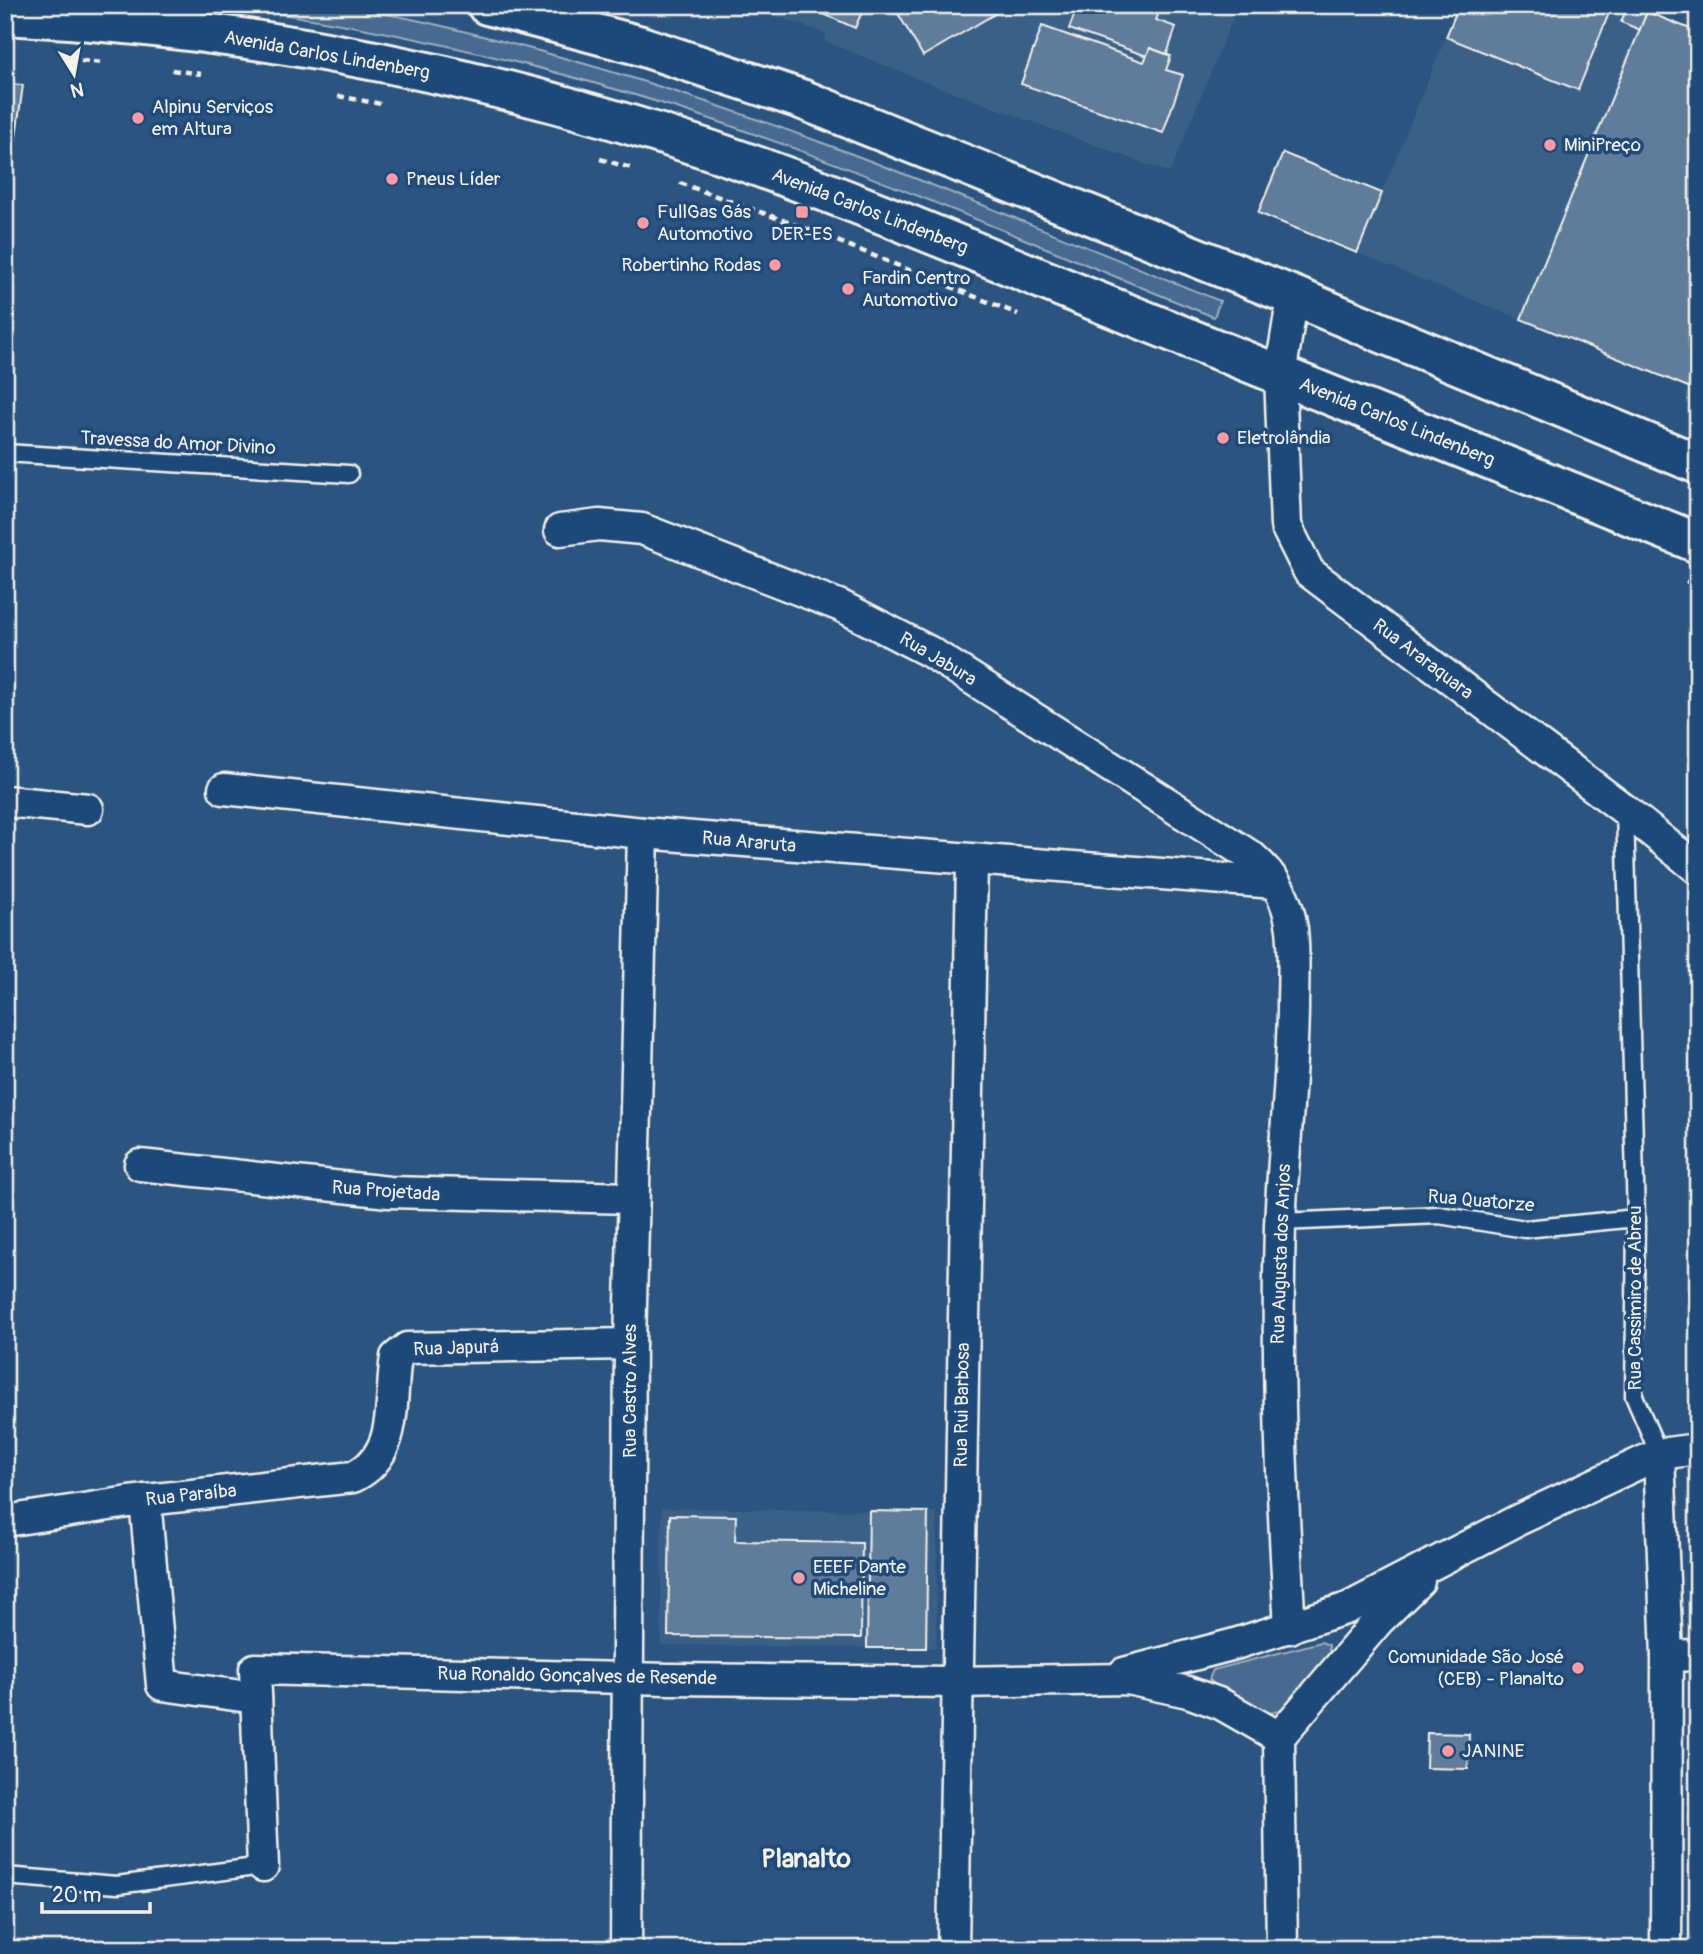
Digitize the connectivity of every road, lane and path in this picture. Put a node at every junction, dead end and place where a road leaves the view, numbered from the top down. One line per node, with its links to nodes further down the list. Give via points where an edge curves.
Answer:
1 (487, 5): 12 (main road, via 660,52 801,99)
2 (5, 15): 14 (main road, Avenida Carlos Lindenberg, via 126,24 291,46 562,105 811,187)
3 (67, 60): 4 (path)
4 (108, 64)
5 (162, 69): 6 (path)
6 (203, 75)
7 (324, 93): 8 (path, Avenida Carlos Lindenberg)
8 (391, 106)
9 (591, 156): 10 (path)
10 (643, 172)
11 (669, 180): 13 (path, Avenida Carlos Lindenberg, via 810,230)
12 (1293, 296): 14 (street, Rua Araraquara); 16 (main road)
13 (1031, 319)
14 (1280, 375): 19 (main road, Avenida Carlos Lindenberg); 23 (street, Rua Araraquara, via 1286,526 1309,572)
15 (5, 453): 17 (lane, Travessa do Amor Divino)
16 (1698, 464)
17 (349, 474)
18 (560, 530): 27 (street, Rua Jabura, via 618,525 653,532 804,590 886,628 1252,857)
19 (1698, 543)
20 (224, 789): 24 (street, Rua Araruta)
21 (5, 801): 22 (street)
22 (88, 808)
23 (1625, 810): 26 (street, Rua Araraquara); 30 (lane, Rua Cassimiro de Abreu)
24 (643, 833): 25 (street, Rua Araruta); 29 (street, Rua Castro Alves)
25 (972, 861): 27 (street, Rua Araruta); 47 (street, Rua Rui Barbosa)
26 (1698, 869)
27 (1275, 883): 31 (street, Rua Augusta dos Anjos, via 1290,922 1293,994)
28 (140, 1165): 29 (street, Rua Projetada, via 389,1192)
29 (633, 1198): 32 (street, Rua Castro Alves)
30 (1636, 1218): 31 (lane, Rua Quatorze, via 1525,1229 1438,1215); 34 (lane, Rua Cassimiro de Abreu, via 1634,1396)
31 (1280, 1222): 40 (street, Rua Augusta dos Anjos, via 1279,1440)
32 (630, 1344): 35 (street, Rua Japurá, via 407,1348 396,1357 387,1441); 46 (street, Rua Castro Alves)
33 (1698, 1449): 34 (street, Rua Ronaldo Gonçalves de Resende)
34 (1659, 1454): 38 (street, Rua Ronaldo Gonçalves de Resende); 43 (street, Rua Cassimiro de Abreu)
35 (374, 1464): 36 (street, Rua Paraíba, via 342,1479)
36 (145, 1500): 37 (street, Rua Paraíba); 49 (street, via 162,1685)
37 (5, 1521)
38 (1453, 1553): 39 (street, Rua Ronaldo Gonçalves de Resende); 44 (street, Rua Ronaldo Gonçalves de Resende, via 1415,1585)
39 (1331, 1613): 40 (street, Rua Ronaldo Gonçalves de Resende); 44 (street, via 1351,1630)
40 (1290, 1628): 42 (street, Rua Ronaldo Gonçalves de Resende)
41 (1698, 1655): 43 (street)
42 (1192, 1656): 45 (street, Rua Ronaldo Gonçalves de Resende); 48 (street, via 1182,1676)
43 (1667, 1656): 56 (street, Rua Cassimiro de Abreu)
44 (1345, 1659): 50 (street, Rua Ronaldo Gonçalves de Resende)
45 (1096, 1677): 47 (street, Rua Ronaldo Gonçalves de Resende); 48 (street, Rua Ronaldo Gonçalves de Resende)
46 (630, 1678): 47 (street, Rua Ronaldo Gonçalves de Resende); 49 (street, Rua Ronaldo Gonçalves de Resende, via 254,1669); 53 (street, Rua Castro Alves)
47 (957, 1682): 54 (street, Rua Rui Barbosa)
48 (1188, 1692): 50 (street, Rua Ronaldo Gonçalves de Resende, via 1221,1704)
49 (256, 1698): 51 (street, Rua Ronaldo Gonçalves de Resende)
50 (1279, 1737): 55 (street)
51 (263, 1866): 52 (lane, via 117,1885)
52 (5, 1876)
53 (626, 1949)
54 (953, 1949)
55 (1282, 1949)
56 (1666, 1949)

